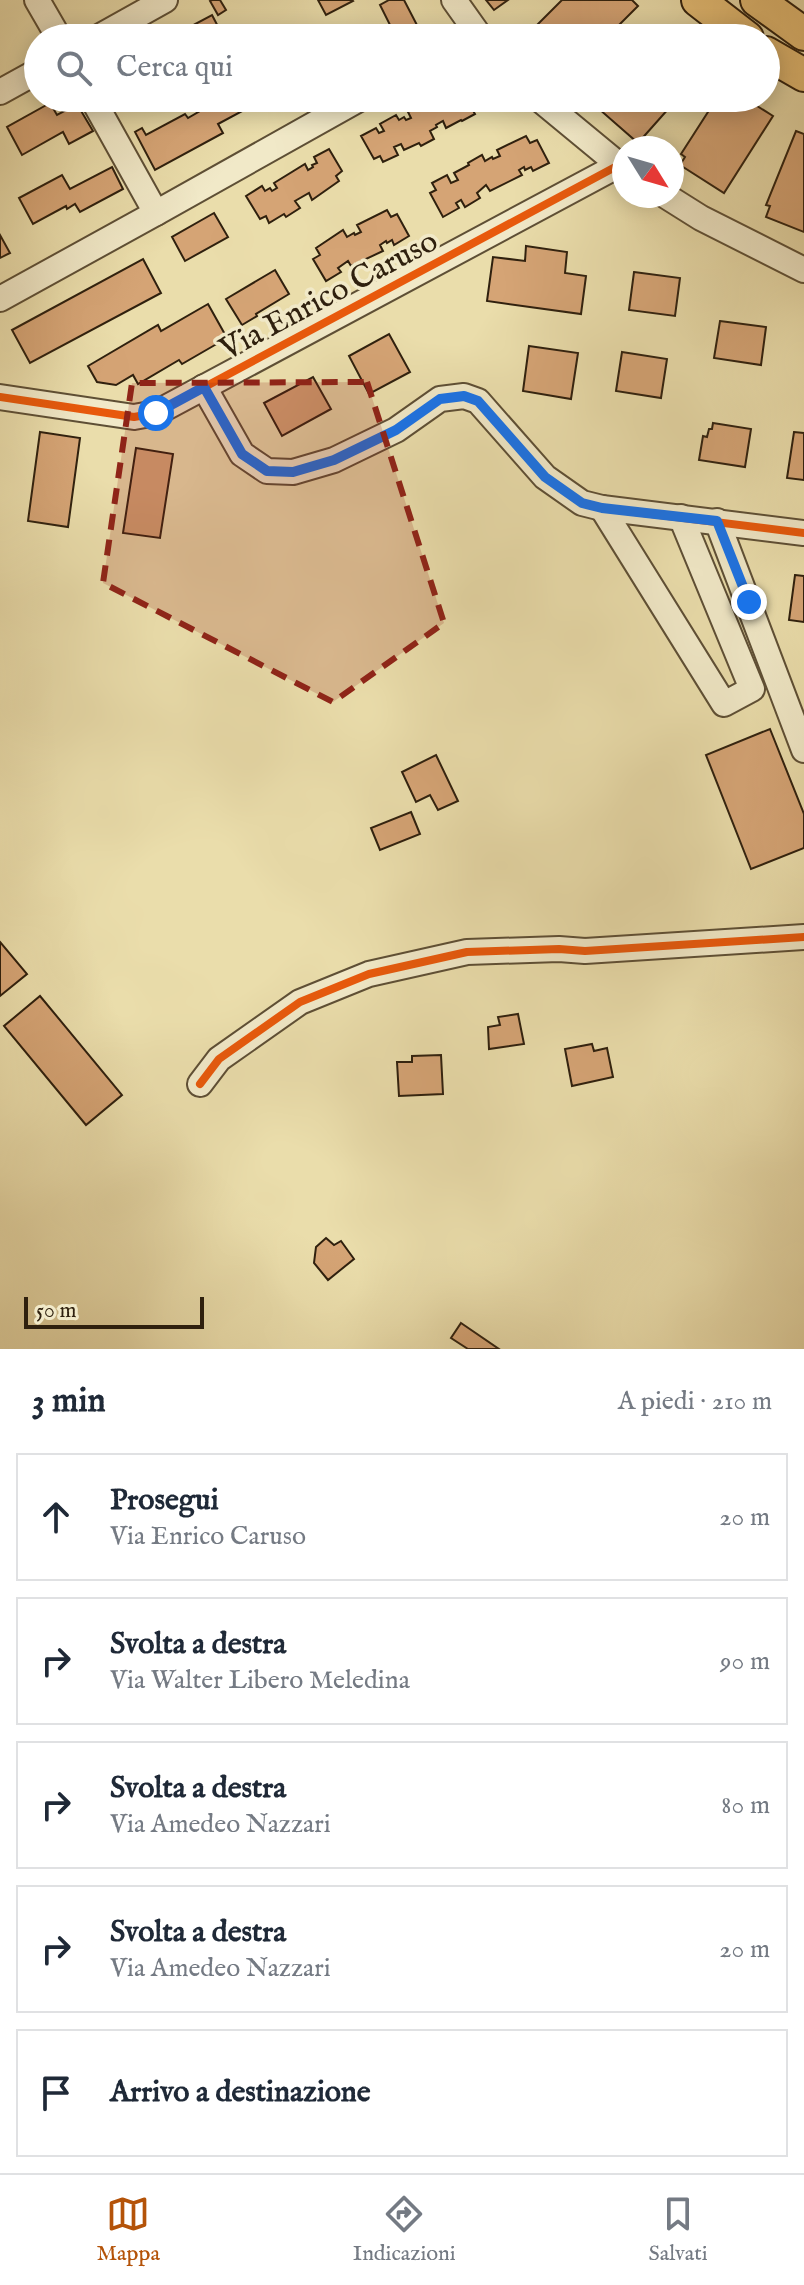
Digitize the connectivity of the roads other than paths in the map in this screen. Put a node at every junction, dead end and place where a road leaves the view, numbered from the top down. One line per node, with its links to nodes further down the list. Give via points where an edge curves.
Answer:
1 (37, 0): 6 (street)
2 (165, 0): 7 (street)
3 (454, 0): 8 (street)
4 (698, 0): 9 (main road)
5 (757, 0): 10 (main road)
6 (51, 24)
7 (122, 24)
8 (468, 24)
9 (729, 24)
10 (804, 34)
11 (780, 61): 12 (main road)
12 (804, 75)
13 (24, 79): 14 (street)
14 (0, 92)
15 (100, 112): 21 (street)
16 (336, 112): 21 (street)
17 (555, 112): 18 (street)
18 (612, 160)
19 (612, 172): 24 (street, Via Enrico Caruso)
20 (684, 207): 22 (street)
21 (156, 213): 23 (street)
22 (804, 270)
23 (0, 299)
24 (204, 387): 25 (street, Via Enrico Caruso, via 156,413 134,417); 26 (street, via 242,454 267,471 293,472 334,460 396,430 440,399 464,396 478,401 545,477 582,503)
25 (0, 397)
26 (602, 508): 27 (street); 27 (street, via 724,704 752,689)
27 (681, 517): 28 (street)
28 (717, 521): 29 (street); 30 (street)
29 (804, 533)
30 (804, 750)
31 (804, 937): 32 (street, via 585,951 467,952 369,974 300,1002 219,1059)
32 (200, 1084)

